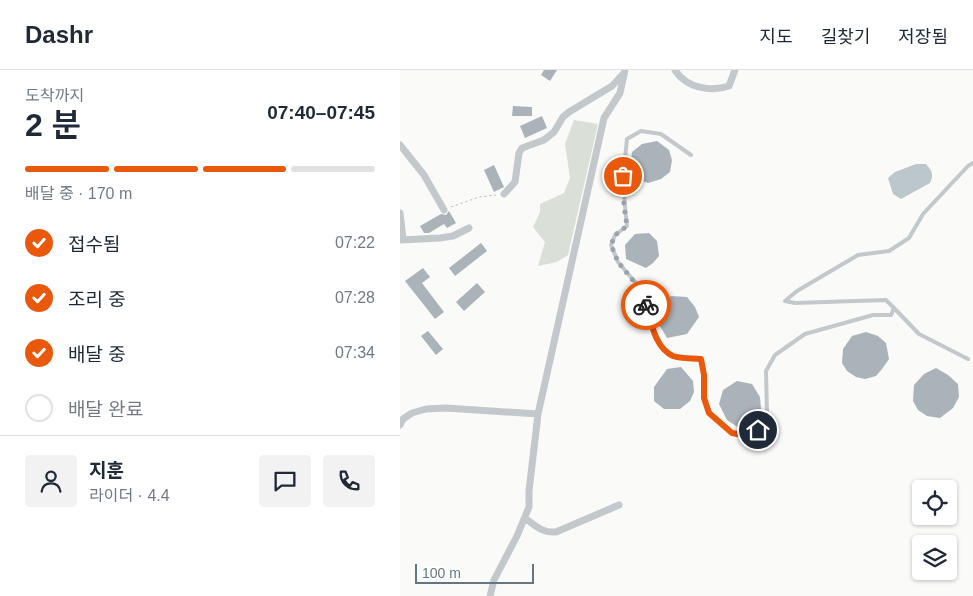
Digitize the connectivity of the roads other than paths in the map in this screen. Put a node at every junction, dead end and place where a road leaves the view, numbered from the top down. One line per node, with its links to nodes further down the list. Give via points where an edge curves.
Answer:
1 (675, 70): 2 (street, via 690,83 715,89 729,86)
2 (735, 70)
3 (625, 71): 7 (street, via 612,86 570,112 544,140 522,148 514,182); 14 (street, via 620,93 604,118)
4 (400, 145): 8 (street, via 424,175)
5 (691, 155): 12 (lane, via 661,134 641,131 627,139 623,166 627,226 615,235 611,245 618,262 640,289 662,347 674,356 701,359 704,398 709,413 720,425 732,433 748,436 758,430 767,414 766,371 775,355 805,334 873,315 891,315)
6 (973, 163): 12 (lane, via 923,214 909,238 889,251 858,255 785,301 886,300)
7 (504, 194)
8 (444, 210)
9 (400, 213): 11 (street)
10 (469, 228): 11 (street, via 453,236)
11 (402, 239)
12 (894, 308): 13 (lane, via 919,334)
13 (968, 359)
14 (538, 414): 15 (street, via 426,409 412,413); 17 (street, via 529,507)
15 (400, 425)
16 (619, 504): 17 (street, via 556,532 546,533)
17 (525, 518): 18 (street, via 494,580)
18 (490, 596)

